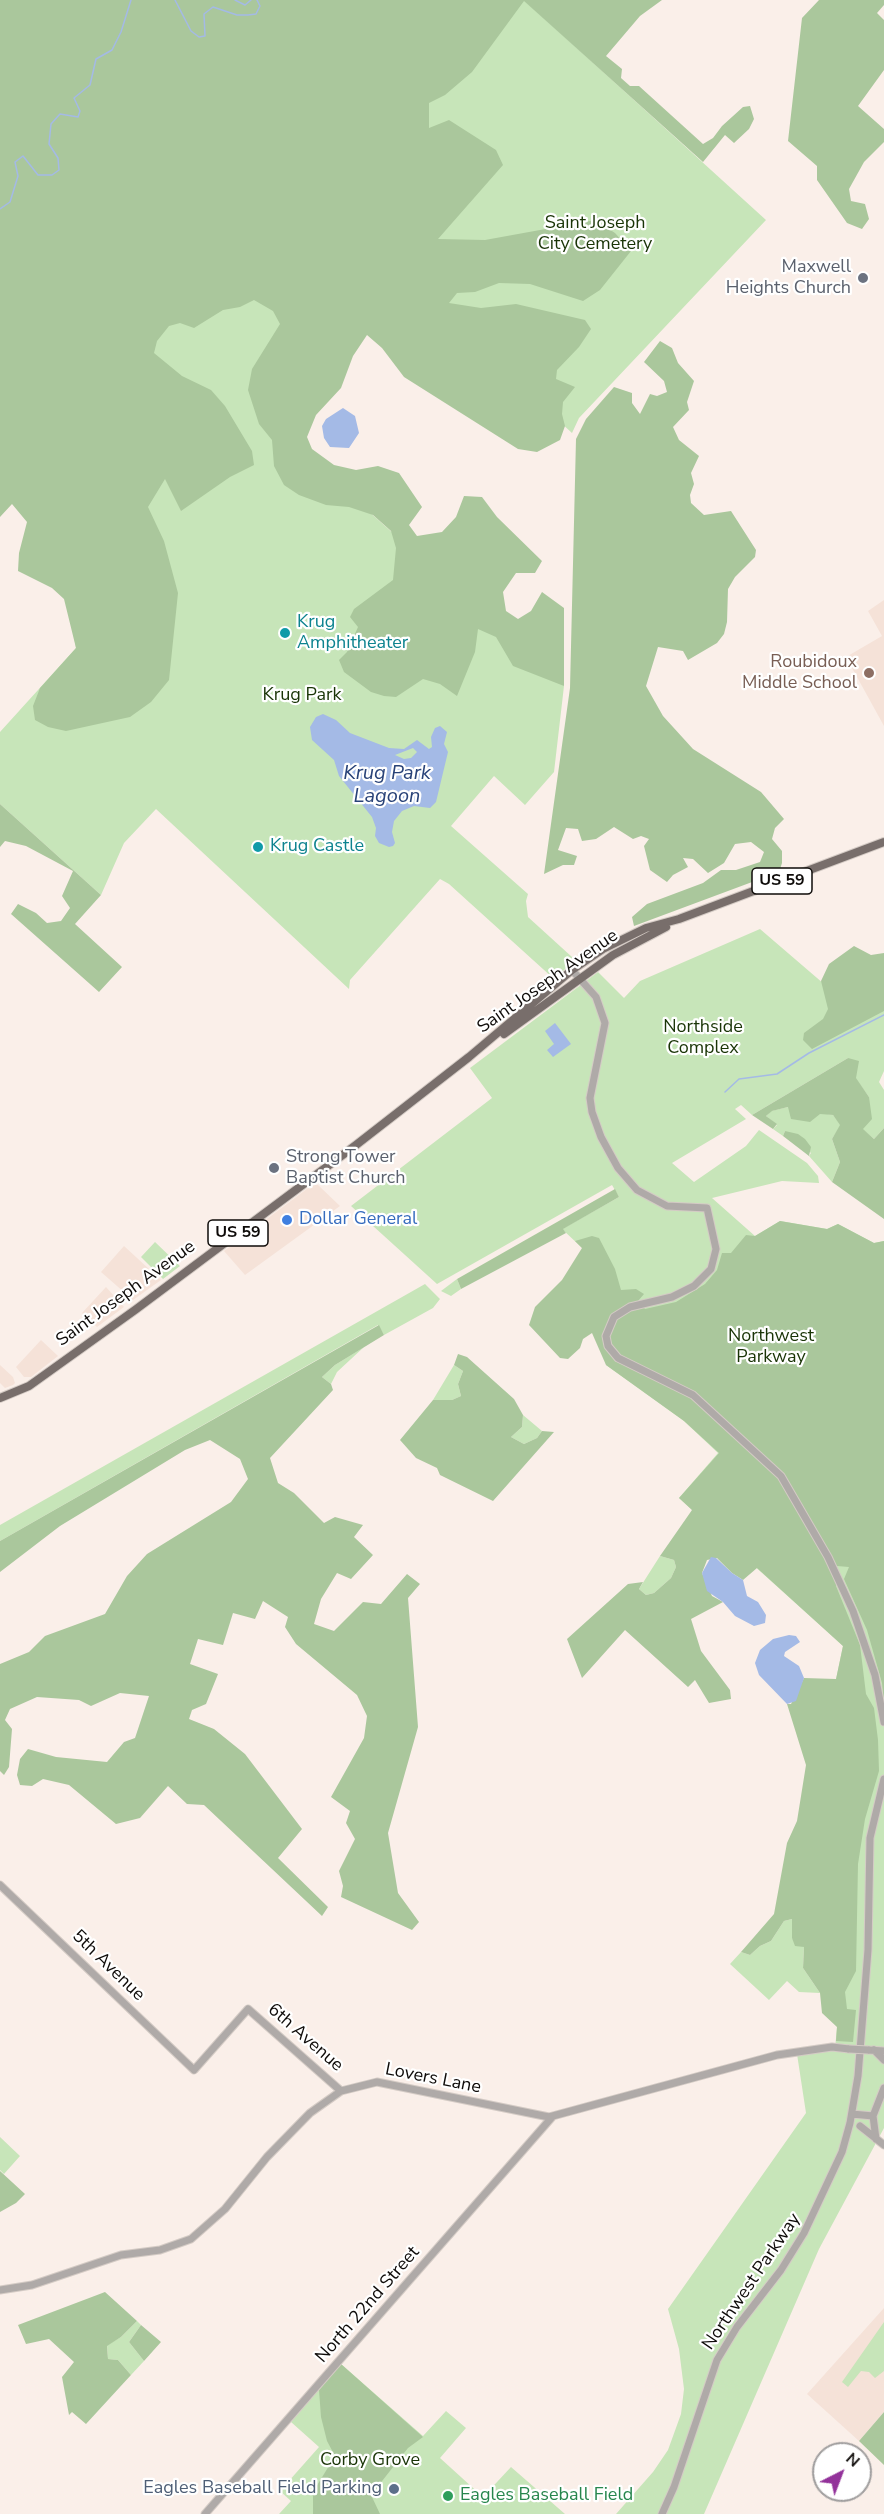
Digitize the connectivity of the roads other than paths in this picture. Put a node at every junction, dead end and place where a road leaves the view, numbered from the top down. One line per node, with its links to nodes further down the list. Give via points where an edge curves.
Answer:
1 (884, 842): 2 (main road, Saint Joseph Avenue / US 59)
2 (679, 920): 3 (main road, Saint Joseph Avenue / US 59, via 630,934); 4 (main road, Saint Joseph Avenue / US 59, via 613,955)
3 (572, 970): 4 (street); 5 (main road, Saint Joseph Avenue / US 59)
4 (581, 979): 5 (main road, Saint Joseph Avenue / US 59); 7 (street, via 596,997 605,1023 590,1098 601,1137 618,1168 637,1190 667,1206 707,1208 716,1249 711,1269 694,1286 672,1297 630,1307 614,1317 606,1336 608,1346 618,1358 693,1395 781,1476 828,1557 853,1611 875,1675)
5 (469, 1057): 6 (main road, Saint Joseph Avenue / US 59, via 127,1316 29,1386)
6 (0, 1398)
7 (884, 1722)
8 (884, 1779): 16 (street, Northwest Parkway, via 870,1838 868,1950)
9 (0, 1885): 10 (street, 5th Avenue, via 194,2070)
10 (248, 2008): 15 (street, 6th Avenue)
11 (871, 2050): 12 (street, Lovers Lane); 13 (street); 17 (street, Lovers Lane, bridge, via 832,2047 777,2055)
12 (884, 2051)
13 (884, 2060)
14 (884, 2088): 18 (street)
15 (341, 2091): 17 (street, Lovers Lane, via 377,2082 541,2117); 23 (street, Lovers Lane, via 310,2113 267,2157 225,2209 191,2240 160,2250 121,2255 32,2285)
16 (852, 2114): 18 (street); 19 (street, Northwest Parkway)
17 (554, 2116): 24 (street, North 22nd Street)
18 (873, 2120): 20 (street); 21 (street)
19 (850, 2123): 20 (street); 25 (street, Northwest Parkway, via 837,2166 810,2223 717,2360)
20 (860, 2126): 21 (street)
21 (876, 2139): 22 (street)
22 (884, 2145)
23 (0, 2290)
24 (205, 2514)
25 (662, 2514)

